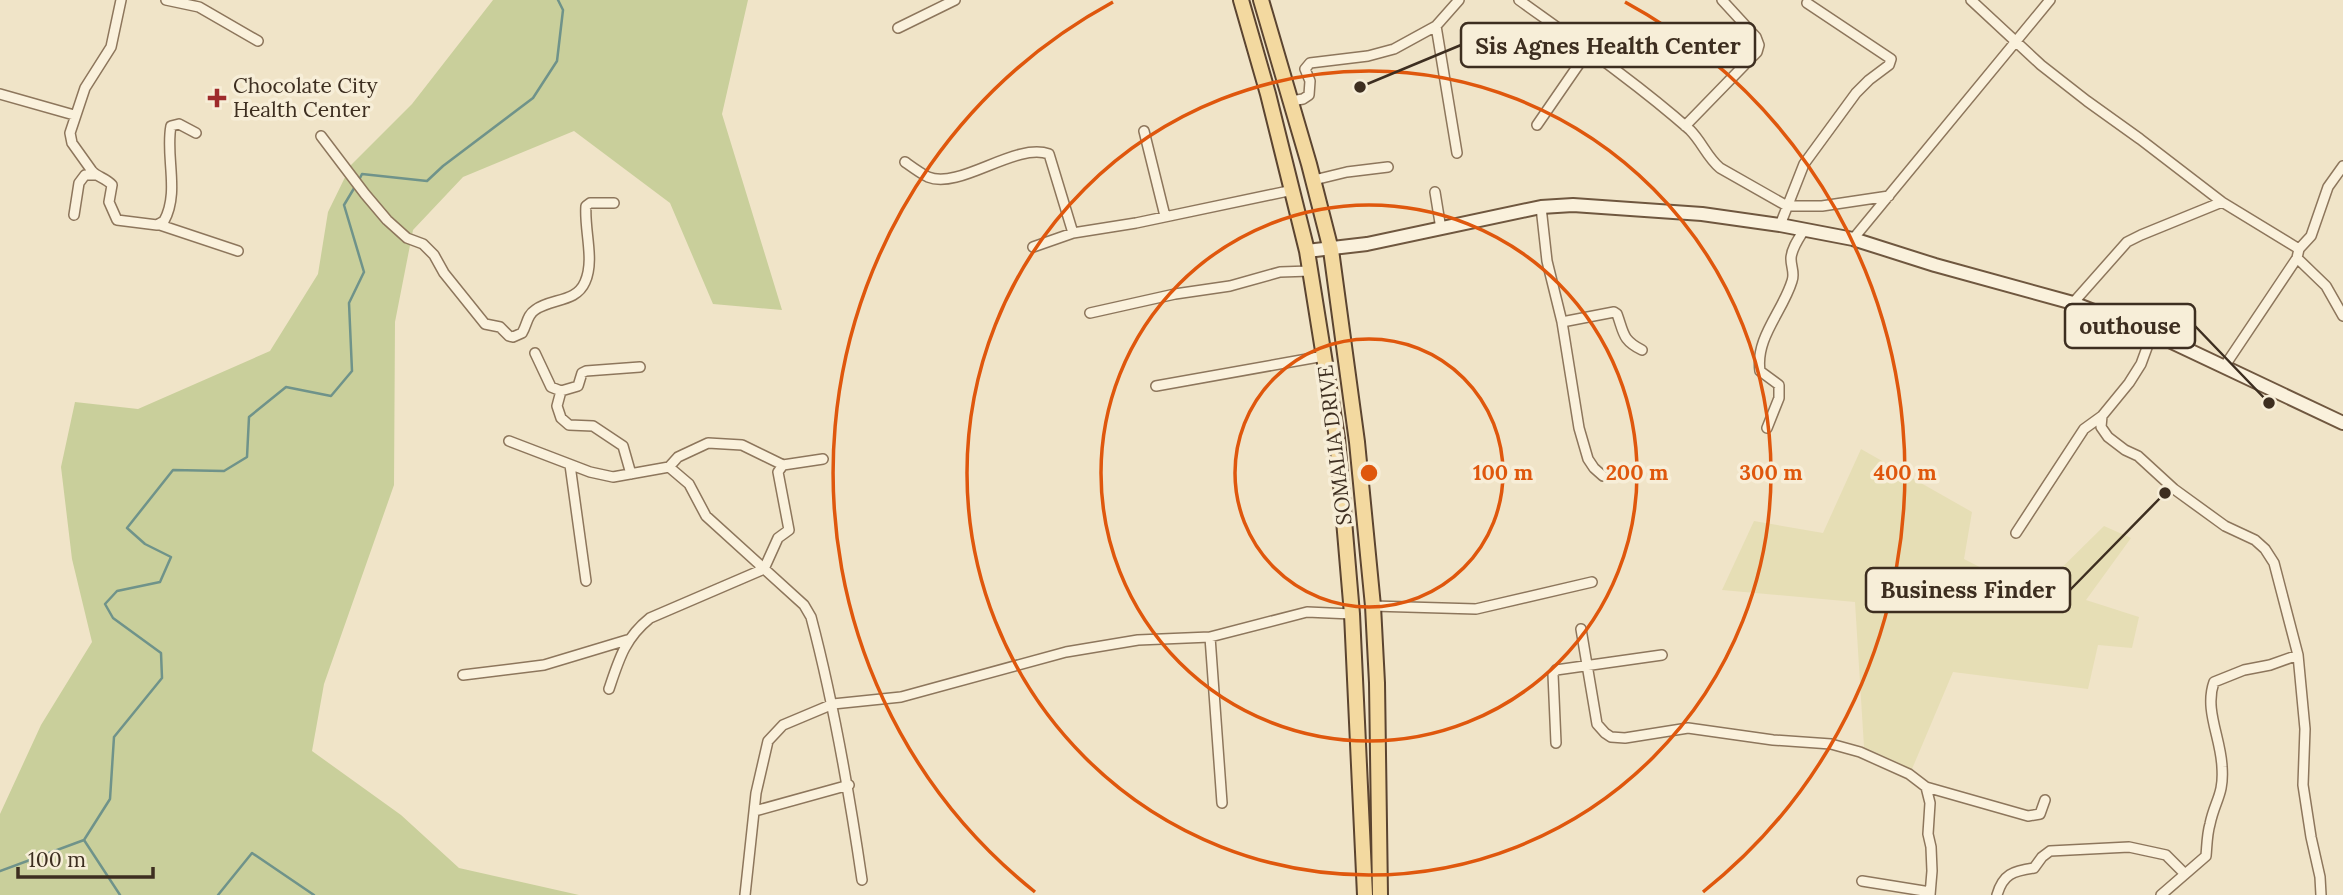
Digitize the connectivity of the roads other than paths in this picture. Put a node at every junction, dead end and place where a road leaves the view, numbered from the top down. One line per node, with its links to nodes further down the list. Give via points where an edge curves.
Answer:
1 (121, 0): 19 (street, via 111,47)
2 (166, 0): 14 (street, via 199,7)
3 (955, 0): 13 (street)
4 (1241, 0): 31 (main road, SOMALIA DRIVE)
5 (1261, 0): 18 (main road, SOMALIA DRIVE)
6 (1459, 0): 12 (street)
7 (1519, 0): 16 (street)
8 (1722, 0): 21 (street, via 1756,37 1757,52)
9 (1971, 0): 15 (street)
10 (2050, 0): 15 (street)
11 (1807, 3): 36 (street, via 1891,59 1856,93 1804,164)
12 (1436, 26): 18 (street, via 1394,49 1310,63 1305,69 1309,95); 25 (street)
13 (898, 28)
14 (258, 41)
15 (2016, 41): 33 (street); 34 (street, via 2087,101)
16 (1588, 51): 20 (street); 21 (street)
17 (0, 94): 19 (street)
18 (1292, 101): 30 (main road, SOMALIA DRIVE)
19 (74, 115): 29 (street, via 69,133 72,143)
20 (1537, 125)
21 (1685, 126): 36 (street, via 1711,161)
22 (1144, 131): 39 (street)
23 (196, 133): 40 (street, via 179,124 171,126 171,195)
24 (321, 136): 35 (street, via 387,220 434,254 485,324 513,337 522,333 533,311 571,298 585,283 589,265 586,206)
25 (1457, 153)
26 (905, 162): 44 (street, via 940,179 1025,153 1049,153)
27 (2343, 166): 50 (street, via 2329,187 2311,236)
28 (1388, 167): 30 (street)
29 (95, 175): 38 (street, via 85,175 79,183); 40 (street, via 112,185 109,202 117,219)
30 (1314, 180): 47 (main road, SOMALIA DRIVE)
31 (1293, 190): 39 (street); 49 (main road, SOMALIA DRIVE)
32 (1435, 192): 42 (street)
33 (1889, 195): 36 (street, via 1822,206); 45 (street)
34 (2222, 202): 50 (street); 52 (street, via 2127,242)
35 (614, 203)
36 (1787, 206): 41 (street)
37 (1541, 207): 41 (street, via 1629,208); 42 (street); 55 (street, via 1547,261)
38 (74, 215)
39 (1165, 216): 44 (street)
40 (160, 225): 48 (street)
41 (1780, 225): 43 (street)
42 (1441, 229): 47 (street)
43 (1804, 230): 45 (street); 66 (street, via 1790,259 1793,279 1758,359 1760,371 1779,385)
44 (1073, 233): 46 (street)
45 (1853, 239): 52 (street)
46 (1033, 247)
47 (1331, 250): 49 (street); 78 (main road, SOMALIA DRIVE)
48 (238, 251)
49 (1307, 251): 51 (main road, SOMALIA DRIVE)
50 (2298, 253): 54 (street, via 2326,286); 61 (street)
51 (1310, 271): 53 (street, via 1280,272); 59 (main road, SOMALIA DRIVE)
52 (2073, 303): 56 (street)
53 (1090, 313)
54 (2343, 316)
55 (1562, 322): 57 (street, via 1614,312 1629,344); 73 (street, via 1581,438 1588,459)
56 (2152, 334): 61 (street); 64 (street, via 2141,364)
57 (1642, 350)
58 (535, 354): 63 (street, via 551,387)
59 (1324, 356): 62 (street); 79 (main road, SOMALIA DRIVE)
60 (640, 367): 63 (street, via 586,371 578,386)
61 (2224, 367): 65 (street)
62 (1156, 386)
63 (561, 391): 72 (street, via 557,406 561,418 569,425 593,426 623,446)
64 (2102, 416): 74 (street, via 2084,429); 84 (street, via 2101,426 2108,438 2138,456 2225,526 2265,549 2274,563)
65 (2343, 424)
66 (1767, 428)
67 (509, 441): 69 (street)
68 (823, 459): 70 (street)
69 (570, 465): 72 (street, via 613,477); 76 (street)
70 (783, 465): 71 (street, via 742,445 708,443 677,457); 75 (street, via 778,472 789,530 778,538)
71 (669, 467): 72 (street); 75 (street, via 689,484 706,516)
72 (631, 474)
73 (1604, 476)
74 (2016, 533)
75 (764, 569): 82 (street, via 650,618); 88 (street, via 811,617)
76 (586, 581)
77 (1592, 582): 78 (street, via 1476,609)
78 (1373, 606): 101 (main road, SOMALIA DRIVE)
79 (1352, 614): 81 (street, via 1307,612); 100 (main road, SOMALIA DRIVE)
80 (1581, 628): 85 (street)
81 (1210, 637): 88 (street, via 1138,640 1066,652 901,697); 93 (street)
82 (627, 640): 86 (street, via 544,665); 87 (street)
83 (1662, 655): 85 (street)
84 (2298, 655): 95 (street, via 2214,682 2211,710 2222,764 2222,791 2210,822 2206,856); 104 (street, via 2305,729 2303,785)
85 (1587, 665): 89 (street, via 1553,674); 91 (street, via 1597,724 1611,737 1688,728 1831,744 1909,774)
86 (463, 675)
87 (608, 689)
88 (833, 705): 90 (street); 94 (street, via 783,725 768,741)
89 (1556, 743)
90 (849, 785): 94 (street); 96 (street)
91 (1926, 787): 92 (street, via 2028,816 2040,814); 98 (street)
92 (2045, 800)
93 (1222, 803)
94 (755, 811): 99 (street)
95 (2185, 874): 102 (street, via 2166,855 2129,847 2050,852 2034,868 2010,874); 103 (street)
96 (862, 880)
97 (1862, 881): 98 (street)
98 (1930, 894)
99 (746, 895)
100 (1365, 895)
101 (1380, 895)
102 (1997, 895)
103 (2161, 895)
104 (2321, 895)

